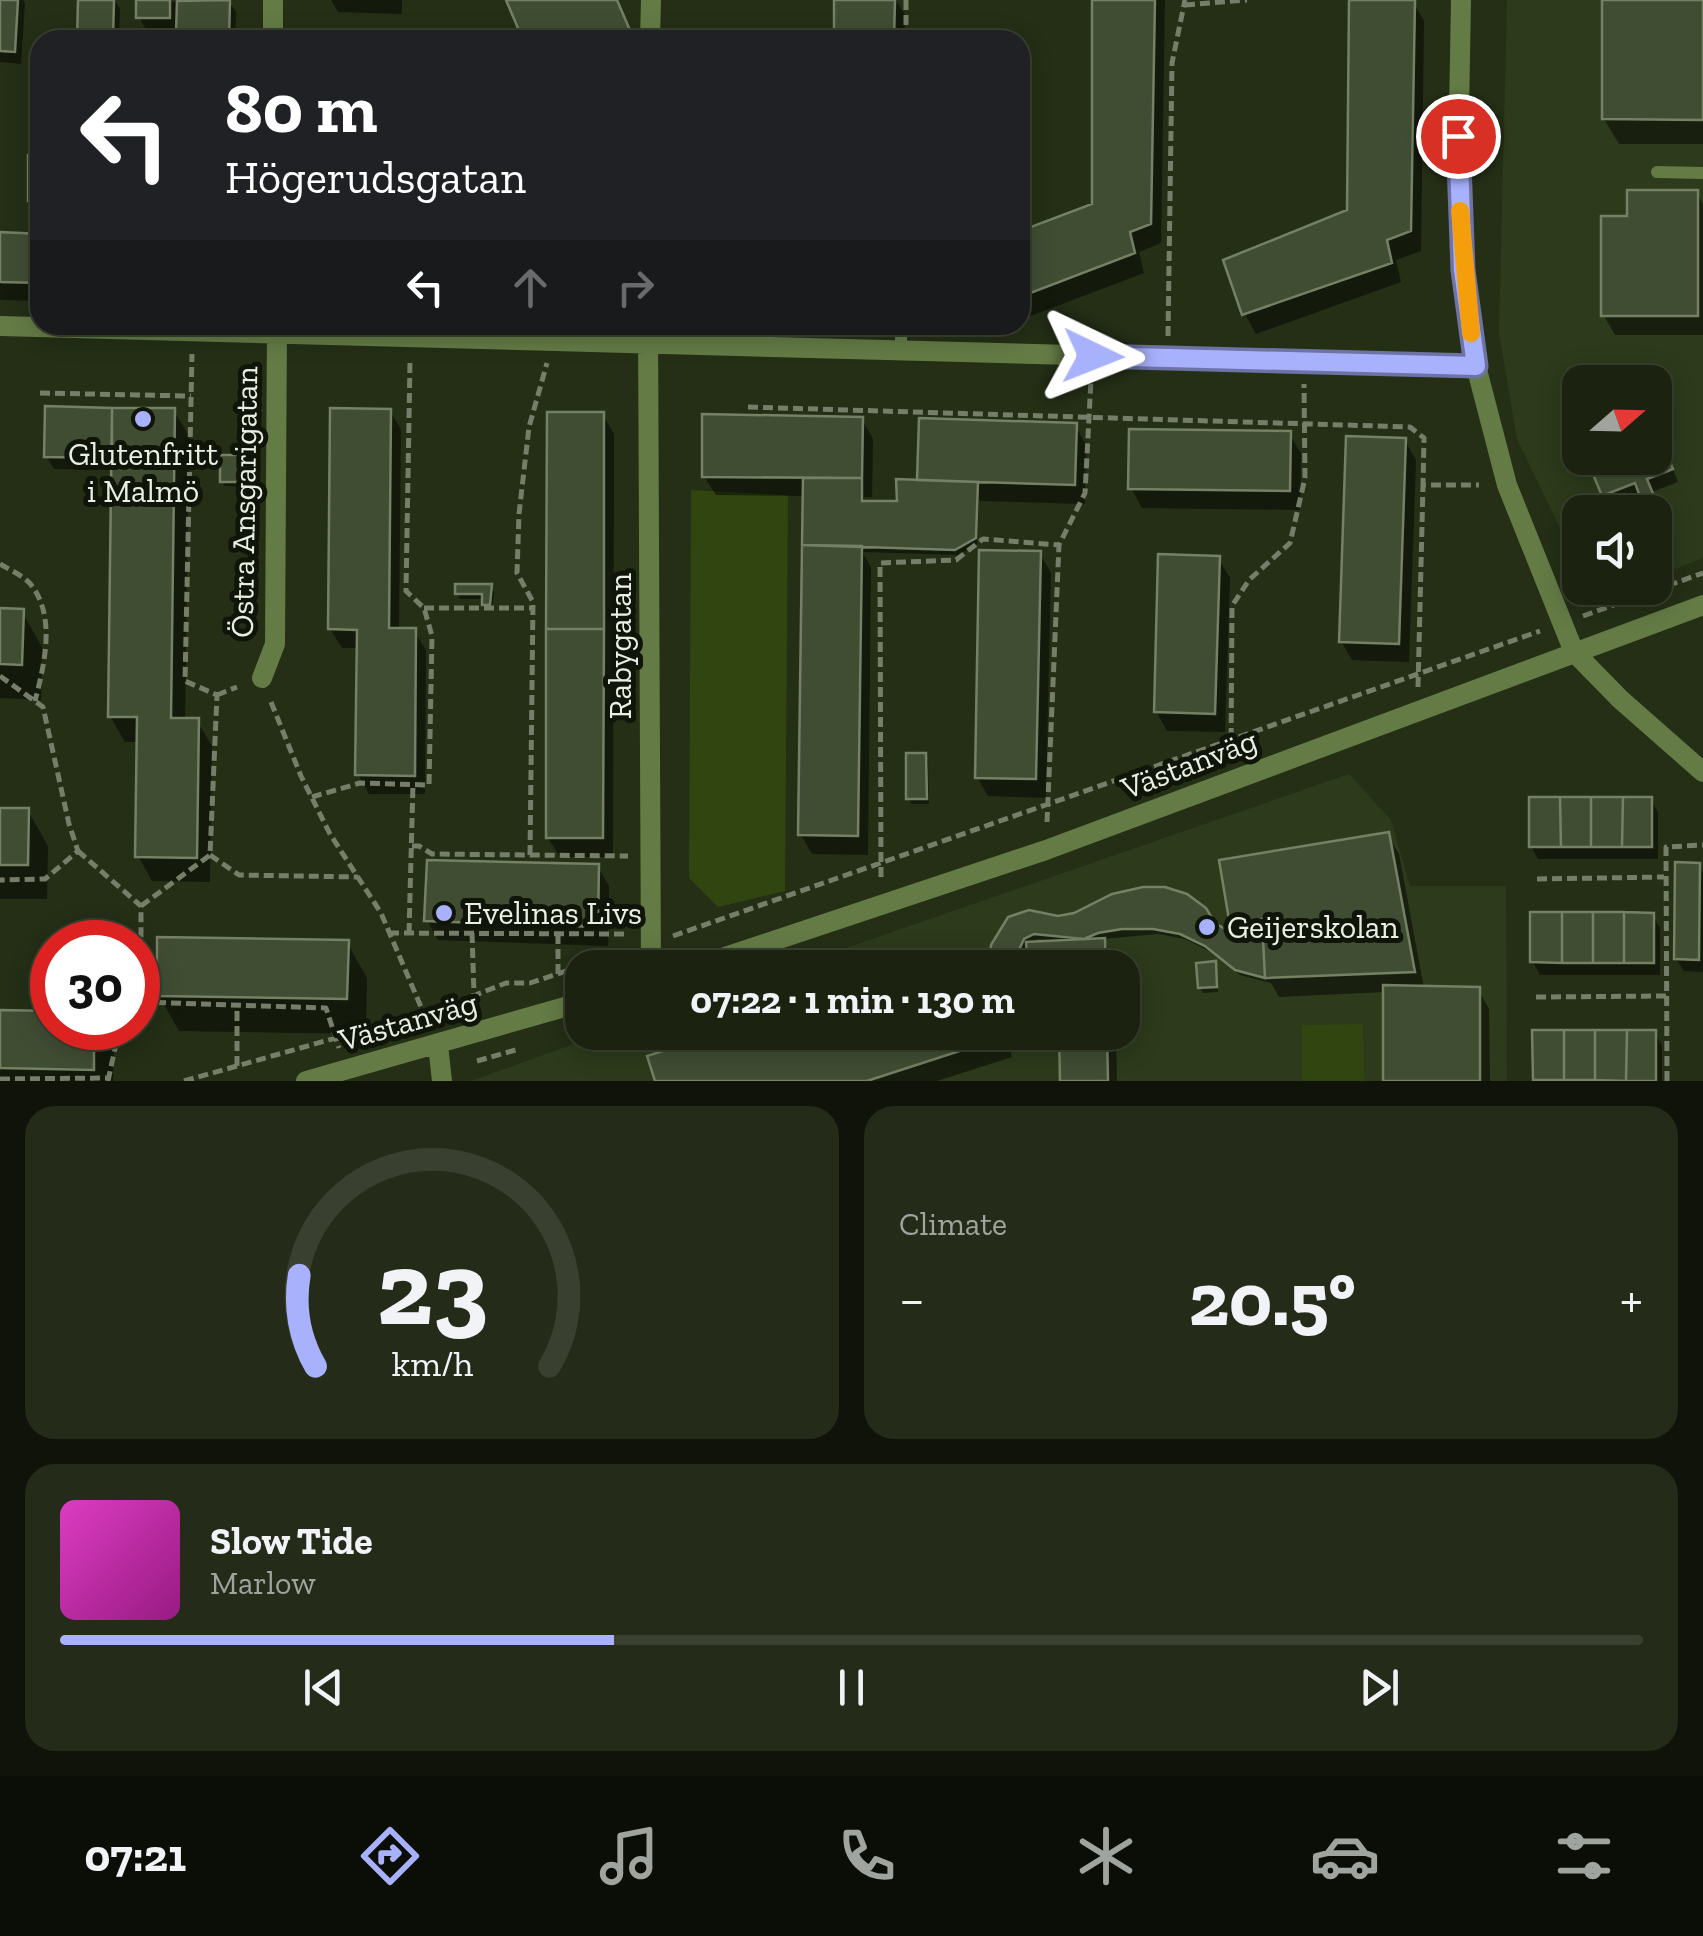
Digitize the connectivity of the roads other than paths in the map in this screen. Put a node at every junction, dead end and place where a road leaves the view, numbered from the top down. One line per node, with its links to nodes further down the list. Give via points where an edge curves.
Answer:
1 (273, 0): 4 (street)
2 (651, 0): 5 (street)
3 (1461, 0): 17 (street, via 1458,170)
4 (273, 30)
5 (650, 30)
6 (1658, 172): 7 (lane)
7 (1703, 173)
8 (0, 326): 9 (street)
9 (30, 327)
10 (277, 335): 20 (street, Östra Ansgarigatan, via 275,644)
11 (360, 335): 12 (street, via 555,342)
12 (636, 335)
13 (648, 335): 22 (street, Rabygatan)
14 (664, 335): 16 (street)
15 (901, 335): 16 (lane)
16 (901, 350): 17 (street)
17 (1476, 366): 19 (street, via 1507,484)
18 (1703, 605): 19 (street, Västanväg)
19 (1574, 652): 21 (street); 23 (street, Västanväg, via 1046,850)
20 (262, 678)
21 (1703, 772)
22 (651, 950)
23 (746, 950)
24 (565, 1007): 25 (street, Västanväg)
25 (438, 1045): 26 (street, Västanväg); 27 (street)
26 (306, 1081)
27 (442, 1081)

